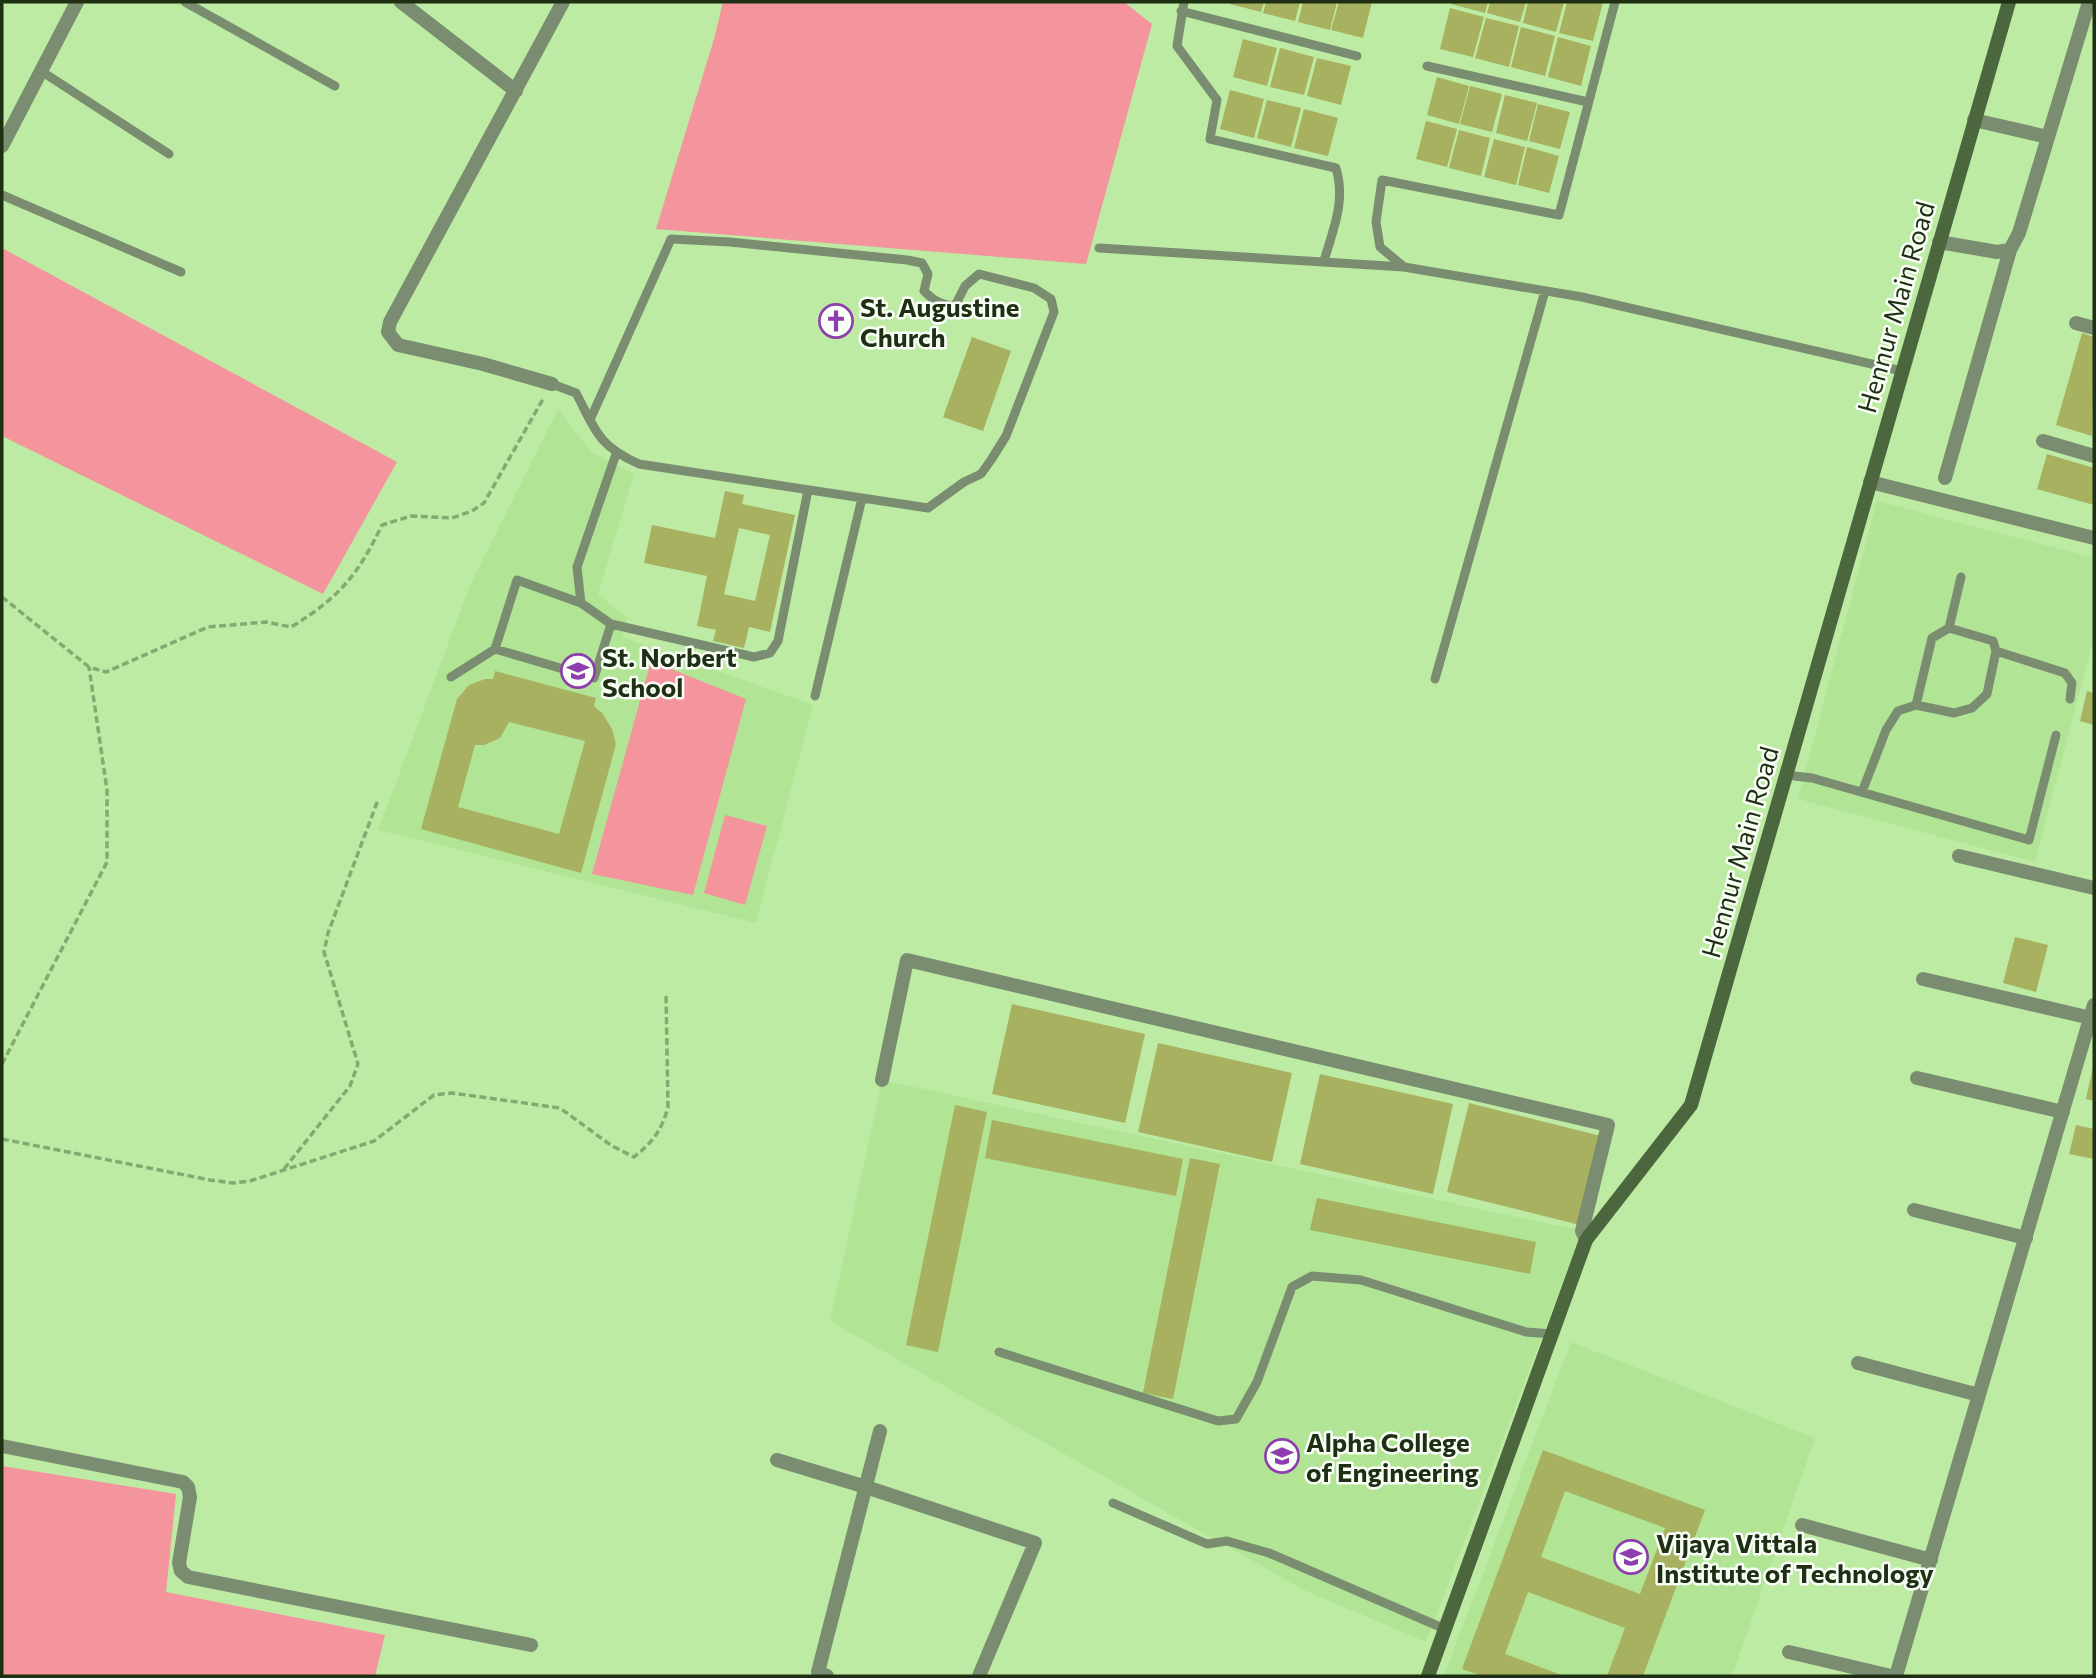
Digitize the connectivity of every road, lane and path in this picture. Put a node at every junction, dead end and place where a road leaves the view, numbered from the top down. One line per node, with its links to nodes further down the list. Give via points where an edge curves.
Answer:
1 (77, 2): 11 (street)
2 (185, 2): 12 (lane)
3 (401, 2): 13 (street)
4 (564, 2): 13 (street)
5 (1615, 2): 14 (lane)
6 (2008, 2): 15 (main road, Hennur Main Road)
7 (2089, 2): 16 (street)
8 (1183, 6): 9 (lane); 23 (lane, via 1177,46 1217,100 1210,139 1336,168 1340,203)
9 (1357, 56)
10 (1427, 66): 14 (lane)
11 (41, 71): 17 (street); 18 (lane)
12 (335, 86)
13 (516, 91): 30 (street, via 387,332 398,345)
14 (1588, 102): 24 (lane, via 1559,215 1382,180 1376,222 1380,247)
15 (1975, 120): 16 (street); 20 (main road, Hennur Main Road)
16 (2048, 137): 22 (street)
17 (2, 146)
18 (169, 154)
19 (2, 195): 25 (lane)
20 (1939, 242): 22 (street, via 1997,252); 29 (main road, Hennur Main Road)
21 (1100, 248): 23 (lane)
22 (2011, 250): 35 (street)
23 (1324, 261): 24 (lane)
24 (1404, 267): 26 (lane)
25 (181, 272)
26 (1545, 291): 29 (lane); 49 (lane)
27 (2076, 323): 28 (street)
28 (2094, 328)
29 (1902, 371): 36 (main road, Hennur Main Road)
30 (552, 384): 31 (lane, via 576,393); 47 (path, via 484,503 452,518 411,516 382,525 345,588 320,609 291,626 266,622 208,627 106,672)
31 (590, 420): 33 (lane); 38 (lane, via 671,239 922,263 928,274 924,291 945,305 955,306 965,286 979,274 1034,288 1051,299 1054,312 1024,394 1006,436 981,474 928,508)
32 (2043, 441): 34 (street)
33 (616, 454): 37 (lane, via 639,464); 42 (lane, via 577,567)
34 (2094, 456)
35 (1945, 478)
36 (1870, 482): 39 (street); 54 (main road, Hennur Main Road)
37 (808, 490): 38 (lane); 43 (lane, via 778,641 770,653 754,657)
38 (862, 498): 50 (lane)
39 (2094, 538)
40 (1961, 577): 44 (lane)
41 (2, 597): 47 (path)
42 (581, 603): 43 (lane); 45 (lane, via 517,580)
43 (611, 624): 45 (lane, via 594,678)
44 (1949, 628): 46 (lane, via 1993,641); 52 (lane, via 1932,638)
45 (495, 649): 48 (lane)
46 (1996, 651): 51 (lane, via 2065,673 2072,683); 52 (lane, via 1987,694 1972,708 1955,713)
47 (89, 667): 62 (path, via 107,790 107,862)
48 (451, 677)
49 (1435, 678)
50 (815, 696)
51 (2070, 698)
52 (1916, 705): 55 (lane, via 1898,710)
53 (2056, 735): 55 (lane, via 2029,840)
54 (1786, 775): 55 (lane); 70 (main road, Hennur Main Road, via 1691,1105)
55 (1862, 792)
56 (378, 800): 67 (path, via 324,952 358,1064 349,1086)
57 (1958, 856): 58 (street)
58 (2094, 888)
59 (1923, 979): 61 (street)
60 (666, 994): 67 (path, via 668,1107 652,1143 634,1157 560,1108 452,1093 434,1095 374,1141)
61 (2092, 1012): 65 (street)
62 (2, 1064)
63 (1917, 1078): 65 (street)
64 (882, 1080): 70 (street, via 907,960 1608,1125 1582,1231)
65 (2063, 1112): 69 (street)
66 (2, 1139): 67 (path, via 233,1183)
67 (283, 1171)
68 (1914, 1210): 69 (street)
69 (2026, 1238): 74 (street)
70 (1586, 1240): 71 (main road, Hennur Main Road)
71 (1552, 1335): 72 (lane, via 1526,1332 1361,1280 1312,1276 1292,1287 1257,1382 1236,1419 1218,1421); 82 (main road, Hennur Main Road)
72 (999, 1352)
73 (1858, 1363): 74 (street)
74 (1979, 1395): 81 (street)
75 (880, 1431): 78 (street)
76 (2, 1446): 83 (street, via 183,1482 190,1497 179,1563 188,1577)
77 (776, 1460): 78 (street)
78 (866, 1487): 85 (street, via 818,1672); 86 (street, via 1035,1544)
79 (1113, 1503): 82 (lane, via 1207,1544 1227,1541 1269,1553)
80 (1802, 1525): 81 (street)
81 (1931, 1560): 88 (street)
82 (1445, 1629): 87 (main road, Hennur Main Road)
83 (531, 1645)
84 (1789, 1652): 88 (street)
85 (827, 1676)
86 (979, 1676)
87 (1428, 1676)
88 (1894, 1676)

